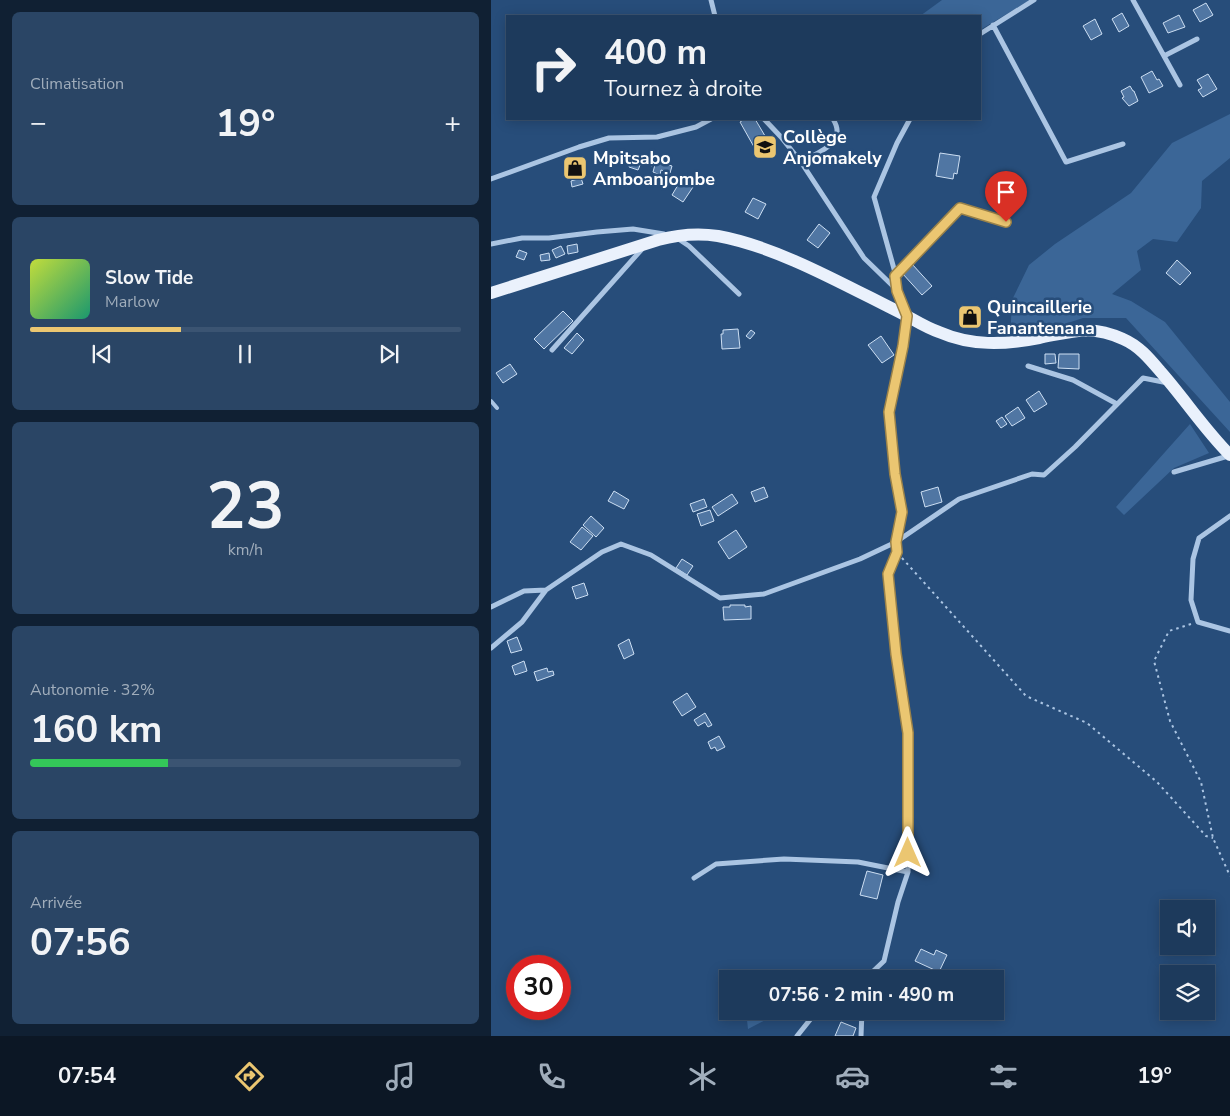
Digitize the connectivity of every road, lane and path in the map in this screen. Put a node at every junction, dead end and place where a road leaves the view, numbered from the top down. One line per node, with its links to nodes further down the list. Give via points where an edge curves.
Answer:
1 (711, 0): 4 (street)
2 (1034, 0): 5 (street)
3 (1133, 0): 8 (street)
4 (715, 15)
5 (993, 25): 6 (street); 14 (street, via 1066,162)
6 (981, 33)
7 (1197, 39): 8 (street)
8 (1164, 56): 9 (street)
9 (1180, 85)
10 (709, 120): 16 (street, via 697,127 657,136 609,138)
11 (765, 120): 15 (street)
12 (834, 120): 15 (street, via 838,136 833,143)
13 (909, 120): 21 (street, via 874,197)
14 (1123, 144)
15 (801, 162): 22 (street, via 864,258)
16 (491, 179)
17 (1006, 222): 21 (street, via 960,208)
18 (673, 236): 19 (street, via 633,229 522,238); 20 (main road); 24 (street, via 689,246); 25 (main road, via 717,236 746,243 806,267)
19 (491, 244)
20 (646, 244): 23 (main road); 26 (street)
21 (895, 276): 22 (street)
22 (897, 291): 25 (street)
23 (491, 293)
24 (739, 294)
25 (907, 316): 28 (main road, via 939,332 972,342 1010,342 1079,330 1109,334 1142,351); 35 (street, via 889,412 902,512)
26 (552, 350)
27 (1028, 366): 30 (street, via 1073,380)
28 (1171, 384): 30 (street, via 1143,378); 32 (main road, via 1215,441)
29 (491, 402): 31 (lane)
30 (1117, 404): 35 (street, via 1044,475 1032,474 959,499)
31 (497, 408)
32 (1230, 455): 33 (street)
33 (1174, 472)
34 (1230, 516): 39 (street, via 1199,538 1193,559 1191,600)
35 (896, 542): 36 (street); 37 (street, via 860,559 764,594 720,598 651,555 621,544 602,552)
36 (897, 552): 42 (path, via 1026,696 1087,724 1157,782 1206,836); 43 (street, via 888,574 908,733)
37 (546, 590): 38 (street, via 524,591); 41 (street, via 522,622)
38 (491, 607)
39 (1199, 622): 40 (street); 42 (path, via 1169,631 1154,661 1170,721 1201,782)
40 (1230, 631)
41 (491, 648)
42 (1213, 838): 44 (path)
43 (908, 872): 45 (street, via 858,862 784,858 716,864); 46 (street, via 897,902 884,961)
44 (1230, 876)
45 (694, 878)
46 (874, 970)
47 (810, 1020): 49 (street)
48 (862, 1020): 50 (street)
49 (797, 1036)
50 (861, 1036)

